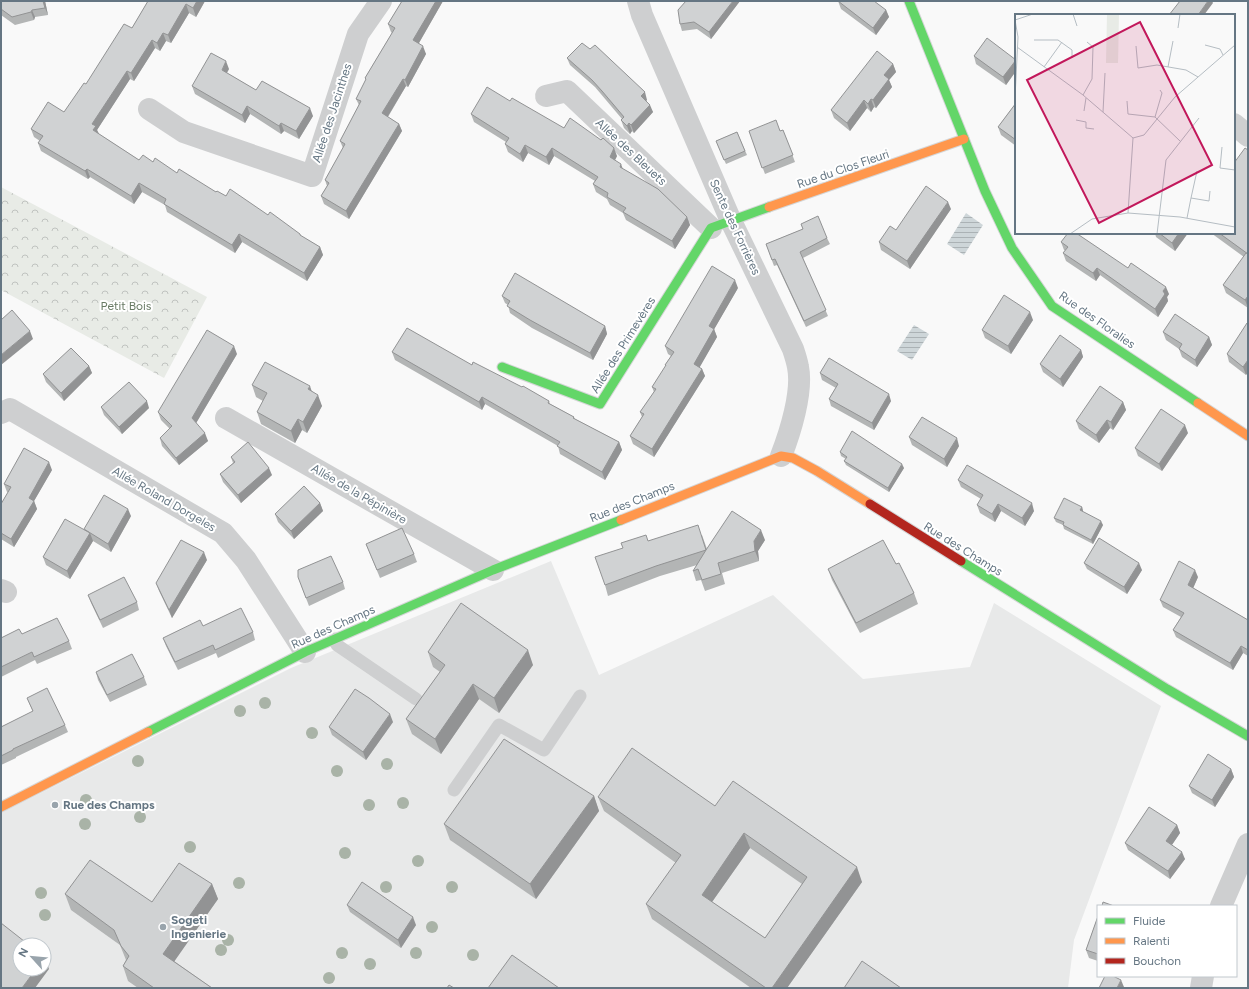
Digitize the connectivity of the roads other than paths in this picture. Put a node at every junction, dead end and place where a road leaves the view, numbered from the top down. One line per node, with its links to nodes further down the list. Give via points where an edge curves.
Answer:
1 (381, 1): 5 (street, Allée des Jacinthes, via 358,34 312,176 184,132)
2 (638, 1): 9 (street, Sente des Forrières)
3 (909, 1): 8 (street, Rue des Floralies)
4 (546, 96): 10 (street, Allée des Bleuets, via 567,91)
5 (149, 109)
6 (1235, 125): 7 (street)
7 (1248, 136)
8 (964, 139): 9 (street, Rue du Clos Fleuri); 14 (street, Rue des Floralies, via 1012,248 1052,306)
9 (731, 221): 10 (street); 15 (street, Sente des Forrières, via 793,349 799,368 799,391)
10 (711, 228): 11 (street, Allée des Primevères, via 600,404)
11 (502, 367)
12 (1, 412): 18 (street, Allée Roland Dorgeles, via 10,409 223,533 246,560)
13 (226, 418): 16 (street, Allée de la Pépinière)
14 (1248, 436)
15 (781, 456): 16 (street, Rue des Champs); 21 (street, Rue des Champs, via 793,458 817,471 1167,689)
16 (493, 570): 17 (street, Rue des Champs)
17 (335, 639): 18 (street, Rue des Champs); 20 (lane, via 338,645)
18 (305, 652): 23 (street, Rue des Champs)
19 (580, 696): 22 (lane, via 544,750 499,725)
20 (416, 699)
21 (1248, 736)
22 (454, 790)
23 (1, 807)
24 (1248, 844): 25 (street)
25 (1221, 905)
26 (1203, 977): 27 (street)
27 (1201, 988)

